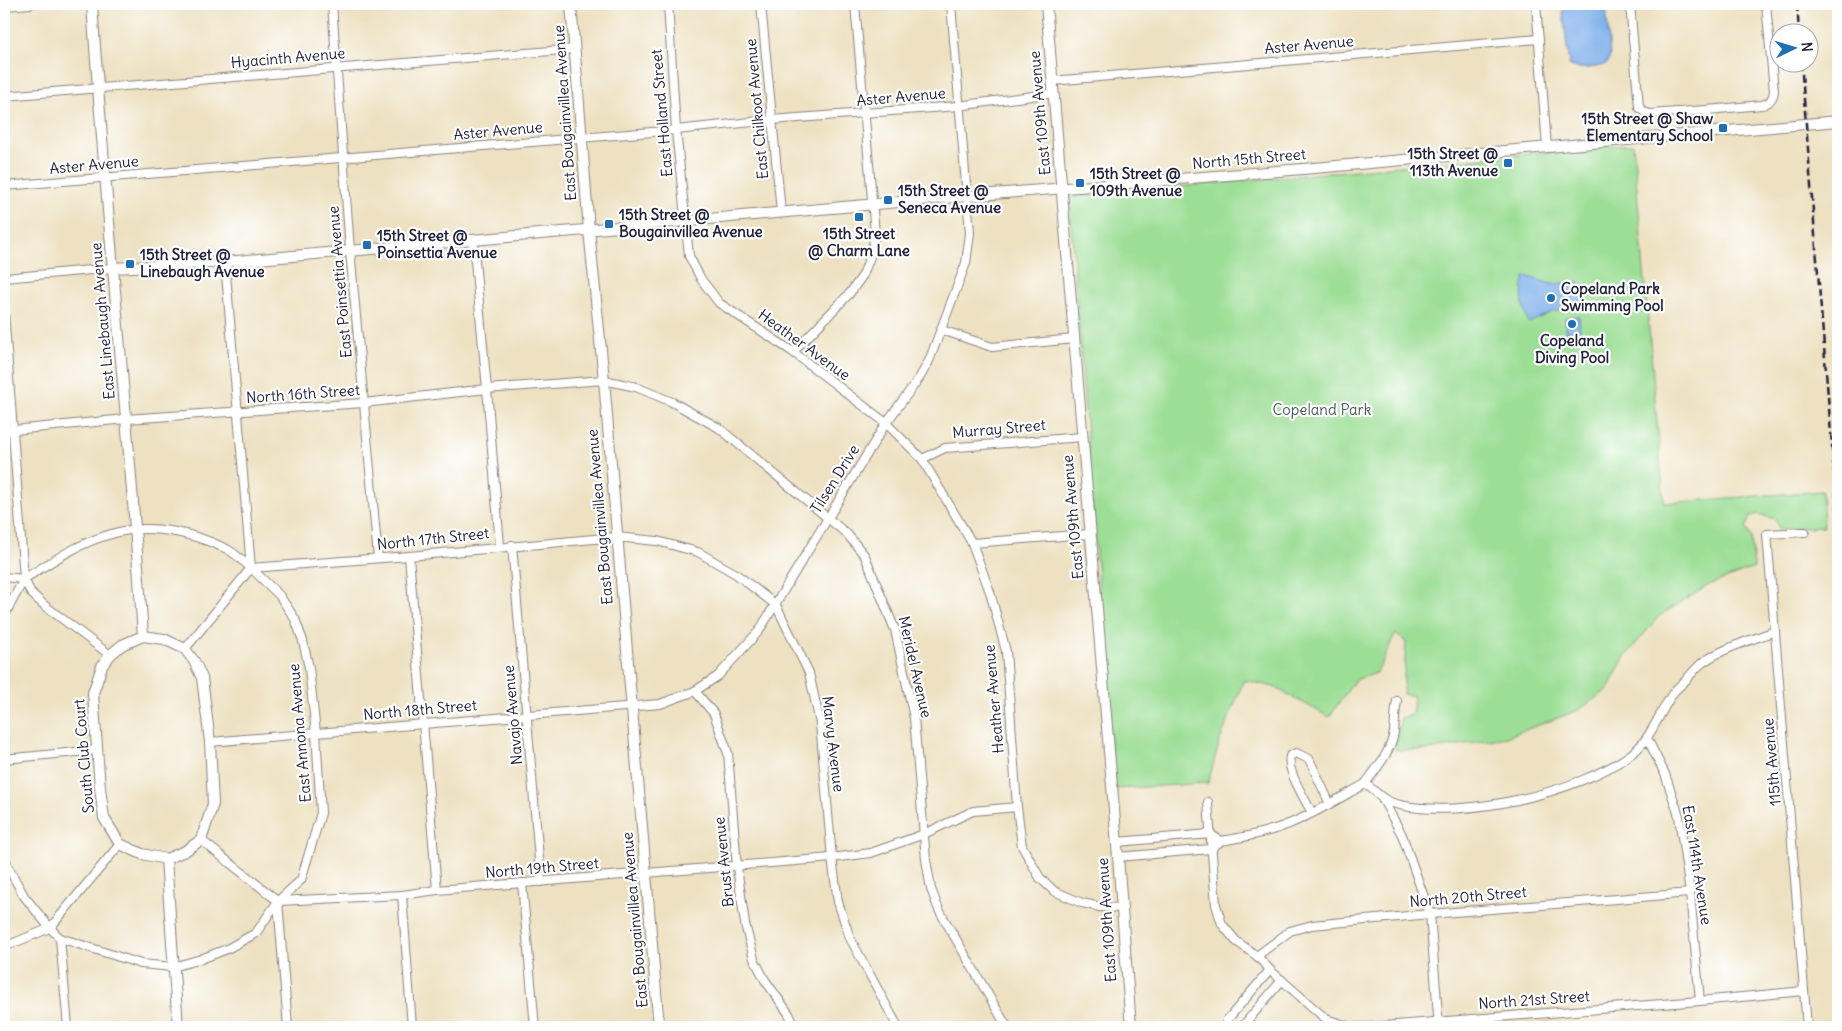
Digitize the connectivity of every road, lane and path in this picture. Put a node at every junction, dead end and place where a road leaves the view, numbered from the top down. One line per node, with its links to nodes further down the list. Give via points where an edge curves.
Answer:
1 (30, 4): 13 (street)
2 (92, 4): 18 (street, East Linebaugh Avenue)
3 (332, 4): 16 (street, East Poinsettia Avenue)
4 (571, 4): 15 (street, East Bougainvillea Avenue)
5 (668, 4): 26 (street, East Holland Street)
6 (762, 4): 24 (street, East Chilkoot Avenue)
7 (854, 4): 23 (street)
8 (951, 4): 21 (street, Tilsen Drive)
9 (1046, 4): 17 (street, East 109th Avenue)
10 (1536, 4): 14 (street)
11 (1630, 4): 22 (street, via 1641,109 1650,114)
12 (1766, 4): 22 (street, via 1774,91 1771,101 1762,105)
13 (4, 6)
14 (1539, 39): 17 (street, Aster Avenue); 29 (street)
15 (575, 49): 16 (street, Hyacinth Avenue); 28 (street, East Bougainvillea Avenue)
16 (337, 68): 18 (street, Hyacinth Avenue); 30 (street, East Poinsettia Avenue)
17 (1052, 81): 19 (street, East 109th Avenue)
18 (97, 88): 20 (street, Hyacinth Avenue); 31 (street, East Linebaugh Avenue)
19 (1054, 93): 21 (street, Aster Avenue); 33 (street, East 109th Avenue)
20 (4, 96)
21 (958, 106): 23 (street, Aster Avenue); 34 (street, Tilsen Drive)
22 (1707, 110): 27 (street)
23 (865, 113): 24 (street, Aster Avenue); 35 (street)
24 (771, 120): 26 (street, Aster Avenue); 36 (street, East Chilkoot Avenue)
25 (1838, 121): 27 (street, North 15th Street)
26 (676, 130): 28 (street, Aster Avenue); 37 (street, East Holland Street)
27 (1708, 132): 29 (street, North 15th Street)
28 (582, 137): 30 (street, Aster Avenue); 38 (street, East Bougainvillea Avenue)
29 (1548, 147): 33 (street, North 15th Street)
30 (344, 158): 31 (street, Aster Avenue); 40 (street, East Poinsettia Avenue)
31 (105, 178): 32 (street, Aster Avenue); 42 (street, East Linebaugh Avenue)
32 (4, 186)
33 (1061, 190): 34 (street, North 15th Street); 46 (street, East 109th Avenue)
34 (967, 196): 35 (street, North 15th Street); 45 (street, Tilsen Drive, via 970,233 966,263)
35 (873, 204): 36 (street, North 15th Street); 47 (street, via 875,234 863,275)
36 (781, 212): 37 (street, North 15th Street)
37 (686, 221): 38 (street, North 15th Street); 47 (street, Heather Avenue, via 688,256 719,303)
38 (589, 230): 39 (street, North 15th Street); 48 (street, East Bougainvillea Avenue)
39 (473, 239): 40 (street, North 15th Street); 49 (street)
40 (350, 250): 41 (street, North 15th Street); 50 (street, East Poinsettia Avenue)
41 (225, 262): 42 (street, North 15th Street); 51 (street)
42 (113, 268): 43 (street, North 15th Street); 52 (street, East Linebaugh Avenue)
43 (4, 278)
44 (4, 311): 54 (street)
45 (942, 330): 46 (street, via 992,347); 53 (street, Tilsen Drive, via 920,377)
46 (1074, 338): 56 (street, East 109th Avenue)
47 (793, 352): 53 (street, Heather Avenue)
48 (604, 380): 49 (street, North 16th Street); 58 (street, Meridel Avenue, via 636,387 672,402 718,428); 62 (street, East Bougainvillea Avenue)
49 (487, 389): 50 (street, North 16th Street); 65 (street)
50 (364, 403): 51 (street, North 16th Street); 67 (street, East Poinsettia Avenue)
51 (238, 412): 52 (street, North 16th Street); 68 (street)
52 (126, 419): 54 (street, North 16th Street); 59 (street, East Linebaugh Avenue)
53 (886, 423): 57 (street, Heather Avenue); 58 (street, Tilsen Drive)
54 (13, 430): 55 (street, North 16th Street); 70 (street)
55 (4, 431)
56 (1082, 437): 57 (street, Murray Street, via 945,448); 61 (street, East 109th Avenue)
57 (922, 459): 63 (street, Heather Avenue)
58 (827, 519): 71 (street, Tilsen Drive); 93 (street, Meridel Avenue, via 847,534 865,556 895,630 914,718)
59 (136, 529): 68 (street, via 169,530 198,538 228,550); 70 (street, via 109,534 78,547); 74 (street, East Linebaugh Avenue)
60 (1805, 532): 73 (street, 115th Avenue, via 1767,534)
61 (1089, 534): 63 (street); 97 (street, East 109th Avenue)
62 (616, 537): 64 (street, North 17th Street); 71 (street, Marvy Avenue, via 657,541 698,552 736,574); 79 (street, East Bougainvillea Avenue)
63 (972, 543): 91 (street, Heather Avenue, via 1006,651)
64 (512, 545): 65 (street, North 17th Street); 80 (street, Navajo Avenue)
65 (500, 546): 66 (street, North 17th Street)
66 (409, 556): 67 (street, North 17th Street); 81 (street)
67 (378, 558): 68 (street, North 17th Street)
68 (251, 568): 75 (street); 82 (street, East Annona Avenue, via 279,595 295,619 310,668)
69 (4, 577): 70 (street)
70 (24, 579): 72 (street); 76 (street, via 31,593 44,605)
71 (776, 605): 77 (street, Tilsen Drive, via 759,631 718,676); 102 (street, Marvy Avenue, via 809,673 820,723)
72 (4, 616)
73 (1775, 631): 83 (street, via 1736,645 1702,663 1672,694); 121 (street, 115th Avenue)
74 (143, 636): 75 (street, via 164,639); 76 (street, South Club Court, via 122,645)
75 (184, 649): 84 (street, via 202,678)
76 (110, 655): 85 (street, South Club Court, via 102,666 93,693)
77 (695, 691): 79 (street, Tilsen Drive, via 660,704); 104 (street, Brust Avenue, via 714,714 728,753)
78 (1397, 701): 87 (street, via 1394,734 1383,760)
79 (632, 706): 80 (street, North 18th Street); 105 (street, East Bougainvillea Avenue)
80 (528, 715): 81 (street, North 18th Street); 106 (street, Navajo Avenue)
81 (423, 723): 82 (street, North 18th Street); 108 (street)
82 (316, 733): 84 (street, North 18th Street); 111 (street, East Annona Avenue, via 321,813 301,880)
83 (1647, 738): 88 (street, via 1630,755 1586,780 1540,795 1481,806 1443,808 1399,805); 109 (street, East 114th Avenue, via 1665,774 1679,816)
84 (210, 742): 95 (street, via 212,804)
85 (97, 750): 86 (street); 98 (street, South Club Court, via 104,818)
86 (4, 759)
87 (1365, 784): 88 (street); 90 (street)
88 (1382, 798): 113 (street, via 1402,835)
89 (1208, 802): 94 (street, North 21st Street)
90 (1330, 804): 92 (street); 92 (street, via 1308,759 1296,753 1290,756 1291,770)
91 (1017, 807): 93 (street, North 19th Street, via 973,811); 112 (street, Heather Avenue, via 1022,846 1040,878 1068,898 1100,907)
92 (1312, 813): 96 (street, via 1272,830)
93 (924, 834): 102 (street, North 19th Street, via 871,853); 132 (street, Meridel Avenue, via 931,890)
94 (1210, 834): 96 (street); 97 (street); 99 (street, North 21st Street)
95 (201, 840): 103 (street); 111 (street)
96 (1221, 841): 99 (street)
97 (1117, 842): 101 (street, East 109th Avenue)
98 (120, 844): 103 (street, via 142,854); 114 (street)
99 (1211, 849): 101 (street); 117 (street, North 21st Street, via 1216,905 1222,924 1236,941)
100 (4, 854): 114 (street, via 24,896)
101 (1118, 857): 112 (street, East 109th Avenue)
102 (832, 858): 104 (street, North 19th Street); 131 (street, Marvy Avenue, via 838,902 850,938)
103 (166, 859): 118 (street)
104 (737, 866): 105 (street, North 19th Street); 130 (street, Brust Avenue, via 745,924 754,959)
105 (645, 873): 106 (street, North 19th Street); 129 (street, East Bougainvillea Avenue)
106 (541, 882): 107 (street, North 19th Street)
107 (522, 883): 108 (street, North 19th Street); 128 (street)
108 (437, 890): 110 (street, North 19th Street)
109 (1690, 893): 113 (street, North 20th Street); 122 (street, East 114th Avenue)
110 (402, 895): 111 (street, North 19th Street); 127 (street)
111 (278, 901): 118 (street, via 256,933 201,959); 126 (street)
112 (1121, 908): 133 (street, East 109th Avenue)
113 (1430, 914): 117 (street, North 20th Street, via 1312,925 1290,931); 123 (street)
114 (50, 928): 115 (street); 116 (street)
115 (60, 938): 118 (street, via 141,964); 124 (street)
116 (4, 947)
117 (1257, 956): 119 (street, North 21st Street)
118 (173, 967): 125 (street)
119 (1270, 970): 120 (street, North 21st Street); 134 (street, via 1227,1020)
120 (1282, 980): 123 (street, North 21st Street, via 1326,1019 1351,1027); 135 (street)
121 (1804, 991): 122 (street, North 21st Street); 136 (street, 115th Avenue)
122 (1700, 1001): 123 (street, North 21st Street)
123 (1439, 1024)
124 (68, 1027)
125 (178, 1027)
126 (288, 1027)
127 (412, 1027)
128 (535, 1027)
129 (659, 1027)
130 (795, 1027)
131 (898, 1027)
132 (1007, 1027)
133 (1131, 1027)
134 (1225, 1027)
135 (1242, 1027)
136 (1807, 1027)

